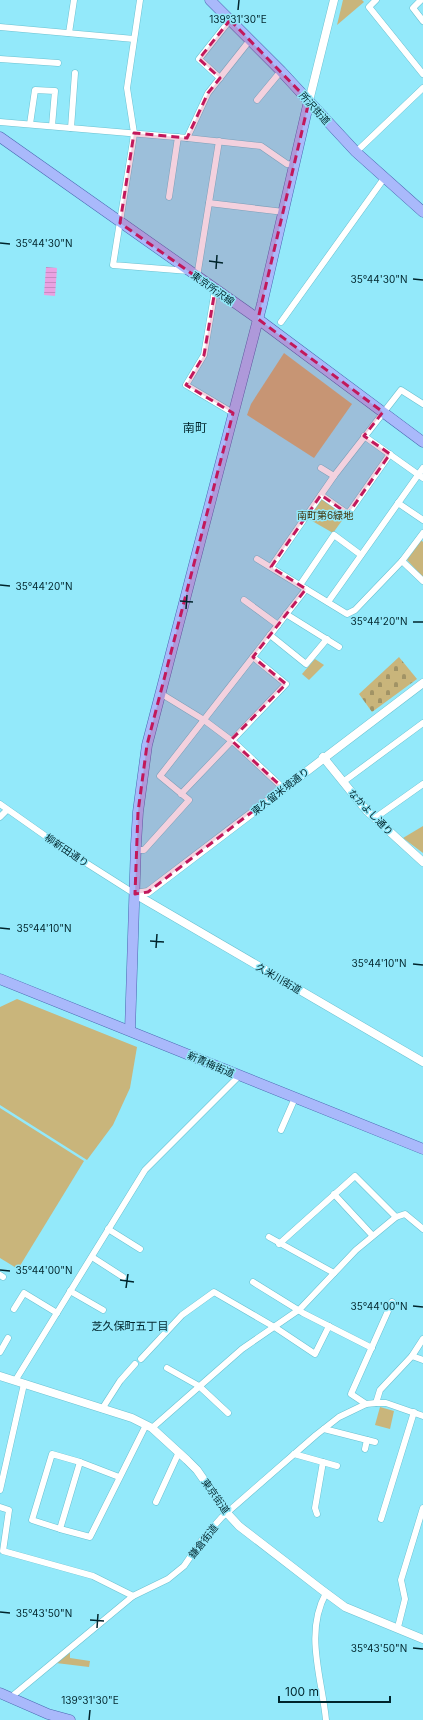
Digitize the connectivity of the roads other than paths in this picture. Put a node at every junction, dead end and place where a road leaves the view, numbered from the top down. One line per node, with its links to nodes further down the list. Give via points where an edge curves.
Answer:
1 (74, 0): 10 (street)
2 (140, 0): 11 (street)
3 (210, 0): 7 (main road, 所沢街道)
4 (334, 0): 21 (street)
5 (376, 0): 17 (street, via 368,7)
6 (421, 0): 8 (street, via 413,8)
7 (230, 20): 12 (main road, 所沢街道); 18 (street, via 199,59)
8 (423, 21)
9 (0, 27): 10 (street)
10 (69, 33): 11 (street)
11 (134, 39): 26 (street, via 127,88)
12 (250, 40): 15 (main road, 所沢街道); 18 (street)
13 (0, 59): 14 (street)
14 (58, 63)
15 (281, 71): 20 (street); 21 (main road, 所沢街道)
16 (75, 73): 25 (street)
17 (423, 74)
18 (220, 78): 29 (street, via 208,93)
19 (423, 88): 31 (street)
20 (257, 100)
21 (309, 101): 31 (main road, 所沢街道); 32 (main road)
22 (0, 122): 23 (street)
23 (30, 124): 24 (street); 24 (street, via 35,90 55,91)
24 (52, 126): 25 (street)
25 (71, 128): 26 (street)
26 (134, 133): 28 (street); 38 (street)
27 (0, 137): 38 (main road, 東京所沢線)
28 (178, 137): 29 (street); 34 (street)
29 (187, 138): 30 (street)
30 (219, 141): 32 (street, via 261,146 287,164); 35 (street)
31 (356, 152): 33 (main road, 所沢街道)
32 (295, 165): 36 (main road)
33 (385, 177): 37 (main road, 所沢街道); 42 (street)
34 (169, 197)
35 (209, 203): 36 (street); 39 (street)
36 (284, 212): 41 (main road)
37 (423, 212)
38 (120, 223): 39 (main road, 東京所沢線); 39 (street, via 113,265)
39 (193, 274): 40 (main road, 東京所沢線)
40 (215, 290): 41 (main road, 東京所沢線); 45 (street, via 204,355 186,385)
41 (258, 319): 44 (main road, 東京所沢線); 45 (main road)
42 (281, 322)
43 (423, 404): 44 (street, via 401,390)
44 (383, 412): 46 (street); 47 (main road, 東京所沢線)
45 (233, 413): 73 (main road)
46 (364, 436): 48 (street); 51 (street)
47 (423, 442)
48 (390, 454): 52 (street); 53 (street, via 348,514)
49 (321, 468): 51 (street)
50 (423, 468): 52 (street)
51 (334, 476): 53 (street)
52 (421, 476): 54 (street)
53 (321, 495): 60 (street)
54 (398, 503): 55 (street); 57 (street)
55 (423, 520)
56 (423, 533): 59 (street)
57 (362, 555): 62 (street, via 334,535); 65 (street)
58 (257, 559): 60 (street)
59 (402, 561): 61 (street); 65 (street, via 355,610 347,614)
60 (271, 567): 62 (street)
61 (423, 581)
62 (300, 585): 63 (street)
63 (306, 589): 65 (street); 66 (street)
64 (244, 600): 67 (street)
65 (328, 602)
66 (286, 614): 67 (street); 69 (street)
67 (278, 625): 68 (street)
68 (270, 635): 69 (street, via 306,664); 71 (street)
69 (327, 639): 70 (street)
70 (339, 647)
71 (253, 657): 74 (street); 76 (street, via 286,684)
72 (423, 683): 77 (street, 東久留米境通り)
73 (160, 692): 74 (street); 86 (main road, via 147,745)
74 (204, 720): 76 (street); 81 (street, via 160,776)
75 (423, 723): 78 (street)
76 (231, 741): 80 (street); 81 (street)
77 (323, 757): 78 (street, なかよし通り); 80 (street, 東久留米境通り)
78 (343, 782): 85 (street, なかよし通り)
79 (423, 784): 85 (street)
80 (283, 788): 88 (street, 東久留米境通り, via 148,892)
81 (181, 794): 86 (street, via 189,800 144,850)
82 (0, 804): 83 (street, 柳新田通り)
83 (7, 810): 84 (street); 88 (street, 柳新田通り)
84 (0, 817)
85 (375, 818): 87 (street, なかよし通り)
86 (136, 850): 88 (main road)
87 (423, 862)
88 (135, 894): 90 (main road); 91 (street, 久米川街道)
89 (0, 979): 90 (main road, 新青梅街道)
90 (130, 1030): 92 (main road, 新青梅街道)
91 (423, 1062)
92 (239, 1076): 93 (main road, 新青梅街道); 98 (street, via 145,1170)
93 (295, 1098): 94 (street); 95 (main road, 新青梅街道)
94 (281, 1130)
95 (423, 1149)
96 (334, 1194): 97 (street, via 355,1176); 100 (street); 102 (street)
97 (396, 1217): 99 (street, via 405,1214); 100 (street)
98 (108, 1229): 103 (street); 104 (street)
99 (423, 1229)
100 (372, 1235): 105 (street)
101 (269, 1237): 102 (street)
102 (279, 1244): 105 (street)
103 (140, 1249)
104 (92, 1257): 106 (street); 108 (street)
105 (334, 1273): 111 (street)
106 (123, 1277)
107 (253, 1282): 111 (street)
108 (70, 1291): 112 (street); 113 (street)
109 (392, 1302): 118 (street)
110 (14, 1309): 113 (street, via 24,1293)
111 (300, 1309): 114 (street); 115 (street)
112 (103, 1310)
113 (57, 1313): 126 (street)
114 (329, 1326): 115 (street, via 315,1354); 118 (street)
115 (276, 1328): 121 (street, via 214,1292 182,1315); 128 (street, via 242,1349)
116 (8, 1338): 119 (street)
117 (423, 1340): 120 (street)
118 (372, 1348): 130 (street, via 351,1394)
119 (0, 1352)
120 (412, 1356): 122 (street); 129 (street, via 380,1390)
121 (141, 1359)
122 (423, 1360)
123 (135, 1364): 131 (street, via 120,1381)
124 (167, 1368): 128 (street)
125 (0, 1376): 126 (street, 東京街道)
126 (15, 1381): 127 (street, 東京街道)
127 (24, 1384): 131 (street, 東京街道); 146 (street)
128 (199, 1386): 133 (street); 135 (street)
129 (376, 1403): 130 (street, 鎌倉街道); 132 (street, 鎌倉街道, via 386,1403)
130 (366, 1404): 136 (street, 鎌倉街道)
131 (102, 1409): 135 (street, 東京街道)
132 (414, 1412): 134 (street, 鎌倉街道); 152 (street)
133 (228, 1413)
134 (423, 1416)
135 (149, 1426): 140 (street, 東京街道); 145 (street)
136 (324, 1429): 137 (street); 141 (street, 鎌倉街道)
137 (367, 1440): 138 (street); 139 (street)
138 (375, 1442)
139 (365, 1449)
140 (179, 1452): 147 (street); 150 (street, 東京街道, via 198,1470)
141 (294, 1454): 143 (street); 150 (street, 鎌倉街道)
142 (80, 1462): 145 (street); 153 (street); 153 (street, via 52,1454 32,1520)
143 (323, 1462): 144 (street); 151 (street, via 315,1508)
144 (337, 1466)
145 (119, 1477): 153 (street, via 90,1537)
146 (0, 1490)
147 (156, 1502)
148 (0, 1507): 155 (street, via 9,1510 3,1551 93,1576)
149 (423, 1508): 156 (street, via 401,1580 405,1599)
150 (227, 1513): 154 (street, 東京街道, via 253,1537); 155 (street, 鎌倉街道, via 204,1537 184,1566 168,1579)
151 (317, 1514)
152 (380, 1518)
153 (60, 1529)
154 (326, 1593): 156 (street, 東京街道, via 345,1607); 161 (street, via 315,1625 314,1644)
155 (133, 1596): 159 (street, 鎌倉街道)
156 (398, 1627): 157 (street, 東京街道)
157 (423, 1639)
158 (0, 1693): 159 (main road)
159 (10, 1698): 160 (main road)
160 (70, 1720)
161 (326, 1720)

